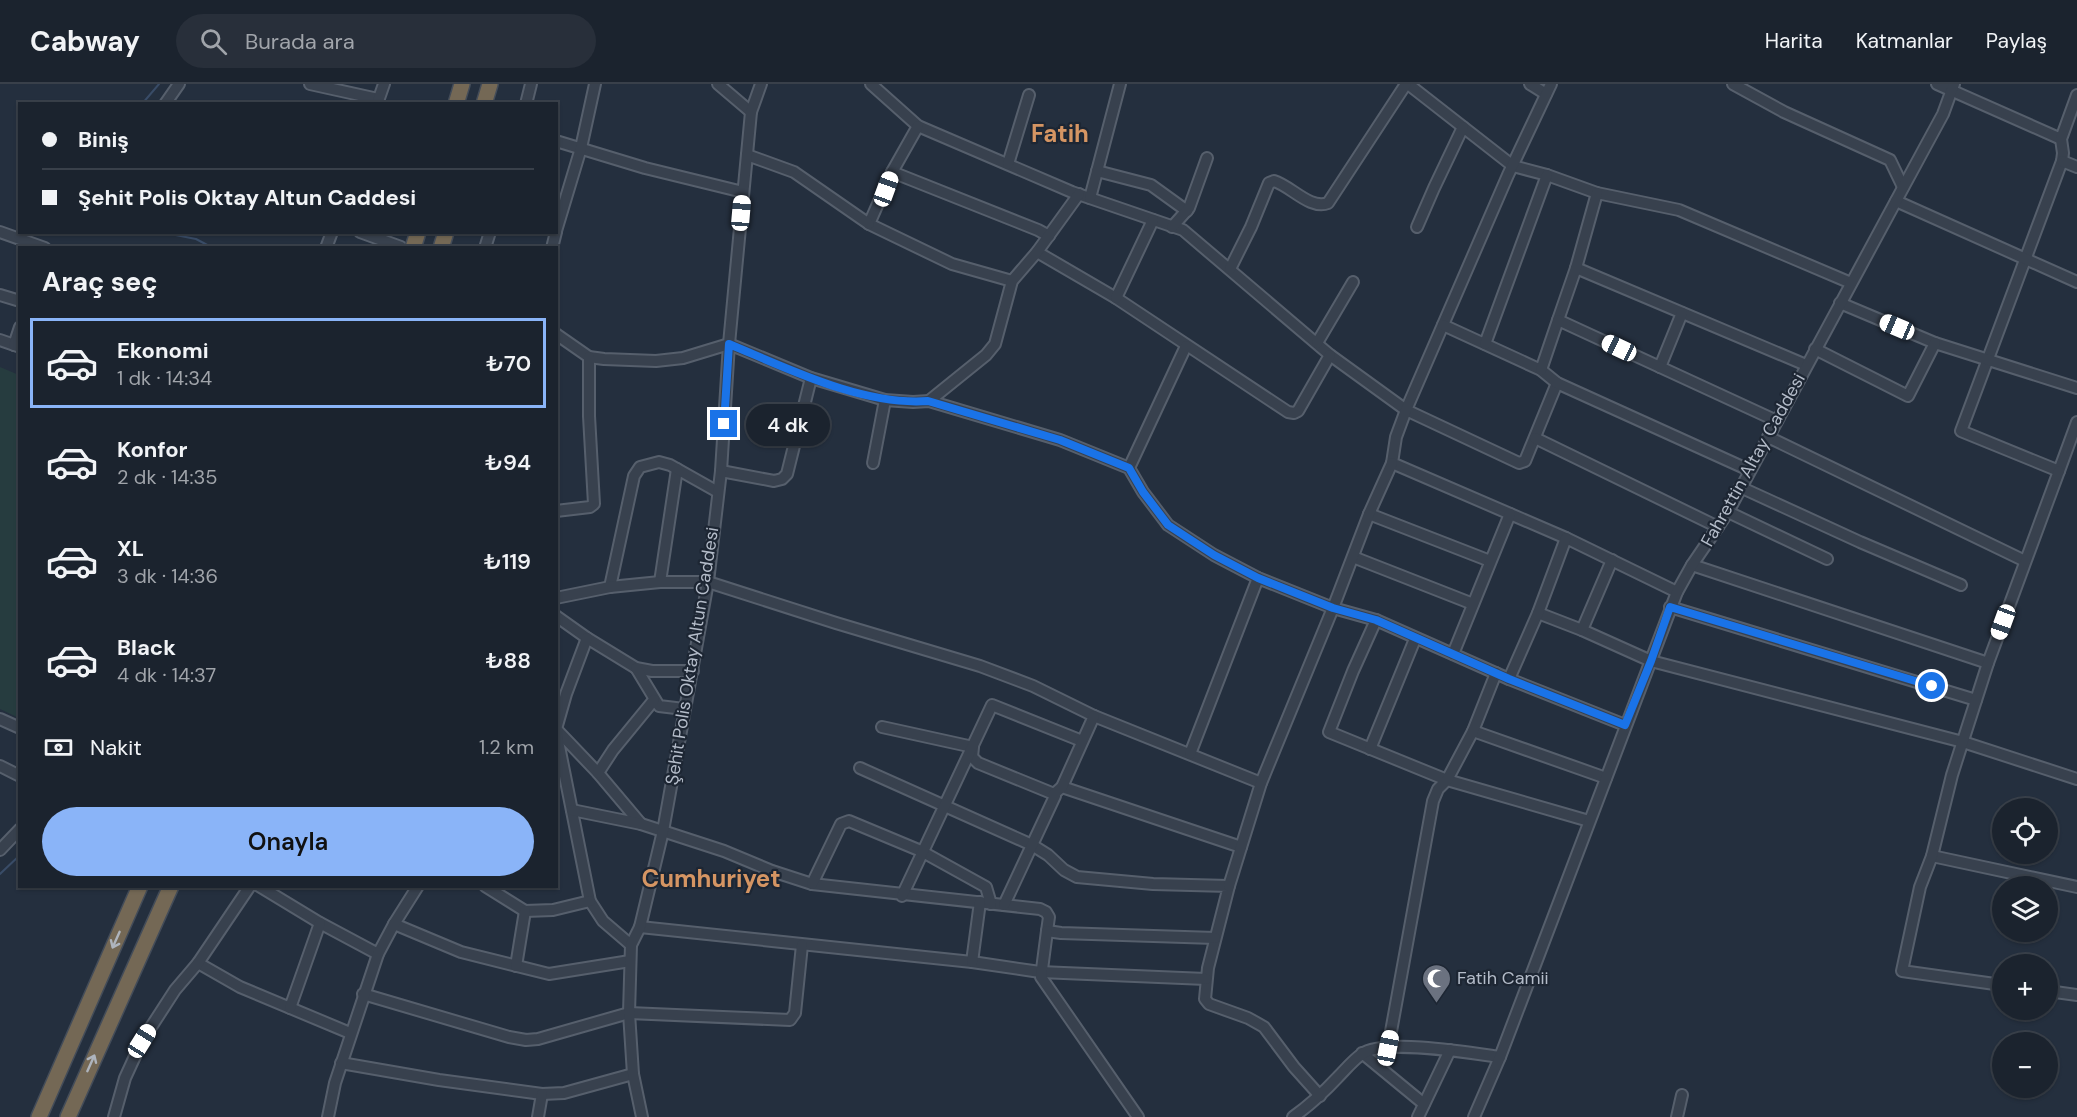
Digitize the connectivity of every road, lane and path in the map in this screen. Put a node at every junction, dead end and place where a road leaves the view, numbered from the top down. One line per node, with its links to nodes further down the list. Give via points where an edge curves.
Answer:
1 (179, 84): 21 (street)
2 (310, 84): 20 (street)
3 (384, 84): 20 (street)
4 (462, 84): 22 (highway)
5 (490, 84): 23 (highway)
6 (531, 84): 24 (street)
7 (595, 84): 30 (street)
8 (718, 84): 25 (street)
9 (761, 84): 25 (street, Şehit Polis Oktay Altun Caddesi)
10 (872, 84): 26 (street)
11 (1120, 84): 37 (street)
12 (1407, 84): 27 (street); 60 (street, via 1328,202 1322,205 1283,183 1269,183)
13 (1530, 84): 17 (street)
14 (1733, 84): 40 (street, via 1890,160)
15 (1937, 84): 16 (street)
16 (1954, 87): 28 (street); 40 (street, Fahrettin Altay Caddesi)
17 (1548, 89): 35 (street)
18 (1029, 95): 34 (street)
19 (2077, 95): 28 (street)
20 (378, 101)
21 (166, 102)
22 (457, 102)
23 (485, 102)
24 (526, 102)
25 (751, 112): 31 (street, Şehit Polis Oktay Altun Caddesi)
26 (918, 126): 34 (street); 38 (street)
27 (1463, 127): 35 (street); 51 (street)
28 (2061, 138): 33 (street)
29 (558, 142): 30 (street)
30 (580, 148): 41 (street); 49 (street)
31 (747, 155): 41 (street, Şehit Polis Oktay Altun Caddesi); 48 (street, via 794,172)
32 (1207, 158): 46 (street)
33 (2062, 161): 36 (street); 58 (street)
34 (1008, 164): 43 (street)
35 (1513, 166): 39 (street); 71 (street)
36 (2077, 167)
37 (1097, 171): 44 (street); 46 (street, via 1151,186)
38 (892, 172): 48 (street); 54 (street)
39 (1547, 175): 42 (street); 77 (street)
40 (1903, 187): 45 (street, Fahrettin Altay Caddesi)
41 (743, 192): 76 (street, Şehit Polis Oktay Altun Caddesi)
42 (1597, 193): 59 (street); 64 (street, via 1679,210)
43 (1079, 194): 44 (street); 54 (street)
44 (1090, 198): 47 (street)
45 (1896, 201): 58 (street); 64 (street, Fahrettin Altay Caddesi)
46 (1187, 212): 50 (street)
47 (1153, 220): 50 (street); 66 (street)
48 (869, 224): 61 (street, via 952,264)
49 (558, 225)
50 (1172, 227): 60 (street, via 1183,231)
51 (1417, 227)
52 (0, 232): 55 (street)
53 (365, 234): 56 (street)
54 (1048, 236): 57 (street)
55 (39, 246)
56 (398, 246)
57 (1037, 252): 61 (street); 66 (street)
58 (2024, 260): 63 (street); 83 (street)
59 (1576, 268): 69 (street); 70 (street)
60 (1230, 269): 74 (street)
61 (1012, 281): 91 (street, via 995,344)
62 (1353, 282): 74 (street)
63 (2077, 282)
64 (1851, 283): 68 (street, Fahrettin Altay Caddesi)
65 (0, 295): 67 (street)
66 (1116, 298): 79 (street)
67 (18, 301)
68 (1840, 303): 75 (street); 80 (street, Fahrettin Altay Caddesi)
69 (1682, 313): 84 (street); 85 (street)
70 (1558, 320): 85 (street); 86 (street)
71 (1443, 325): 77 (street); 92 (street)
72 (558, 335): 82 (street)
73 (0, 340): 78 (street)
74 (1317, 343): 81 (street)
75 (1935, 343): 80 (street, via 1908,396); 83 (street)
76 (729, 344): 82 (street, via 683,358 656,361); 87 (street); 102 (street, Şehit Polis Oktay Altun Caddesi)
77 (1485, 344): 86 (street)
78 (17, 346)
79 (1186, 346): 81 (street, via 1293,413 1298,411); 99 (street)
80 (1815, 349): 84 (street, Fahrettin Altay Caddesi)
81 (1330, 355): 92 (street)
82 (589, 357): 106 (street, via 594,504)
83 (1987, 361): 89 (street); 103 (street, via 1962,431)
84 (1806, 364): 93 (street, Fahrettin Altay Caddesi)
85 (1660, 367): 93 (street)
86 (1541, 370): 88 (street)
87 (811, 378): 90 (street); 102 (street, via 787,474 774,481)
88 (1557, 383): 96 (street); 101 (street)
89 (2077, 388)
90 (885, 400): 91 (street); 97 (street)
91 (928, 401): 99 (street, via 1060,440)
92 (1406, 410): 96 (street, via 1519,464 1525,461); 98 (street)
93 (1777, 420): 95 (street, Fahrettin Altay Caddesi)
94 (2077, 422): 103 (street)
95 (1768, 437): 101 (street, Fahrettin Altay Caddesi); 116 (street)
96 (1535, 438): 110 (street)
97 (873, 463)
98 (1392, 463): 108 (street); 109 (street)
99 (1129, 468): 118 (street, via 1168,525)
100 (677, 469): 105 (street); 119 (street); 122 (street, via 659,462 640,467 634,476)
101 (1749, 470): 104 (street, Fahrettin Altay Caddesi)
102 (721, 471): 105 (street, Şehit Polis Oktay Altun Caddesi)
103 (2059, 471): 116 (street)
104 (1740, 487): 107 (street, Fahrettin Altay Caddesi); 121 (street)
105 (718, 492): 120 (street, Şehit Polis Oktay Altun Caddesi)
106 (558, 511)
107 (1728, 512): 110 (street, Fahrettin Altay Caddesi); 113 (street)
108 (1369, 514): 112 (street); 115 (street)
109 (1510, 514): 111 (street); 115 (street)
110 (1719, 527): 117 (street, Fahrettin Altay Caddesi)
111 (1566, 538): 114 (street); 128 (street)
112 (1353, 557): 125 (street); 127 (street)
113 (1827, 559)
114 (1612, 560): 123 (street); 131 (street)
115 (1490, 561): 125 (street)
116 (2025, 561): 136 (street)
117 (1692, 565): 123 (street, Fahrettin Altay Caddesi); 136 (street)
118 (1258, 578): 127 (street); 157 (street)
119 (660, 582): 120 (street); 122 (street)
120 (708, 582): 138 (street, Şehit Polis Oktay Altun Caddesi); 144 (street, via 980,666)
121 (1962, 585)
122 (610, 587): 124 (street)
123 (1677, 592): 126 (street, Fahrettin Altay Caddesi)
124 (558, 598)
125 (1473, 604): 134 (street)
126 (1670, 607): 135 (street, Fahrettin Altay Caddesi); 142 (street)
127 (1333, 608): 130 (street); 165 (street)
128 (1538, 613): 131 (street); 140 (street)
129 (558, 617): 132 (street)
130 (1376, 620): 133 (street); 156 (street, via 1329,732)
131 (1582, 630): 135 (street)
132 (587, 638): 137 (street); 146 (street)
133 (1415, 639): 134 (street); 156 (street)
134 (1453, 654): 139 (street)
135 (1651, 661): 147 (street, Fahrettin Altay Caddesi); 154 (street)
136 (1988, 663): 142 (street)
137 (636, 668): 138 (street); 141 (street)
138 (693, 671): 143 (street, Şehit Polis Oktay Altun Caddesi)
139 (1496, 674): 140 (street); 150 (street)
140 (1509, 679): 147 (street)
141 (654, 700): 143 (street, via 659,706); 160 (street)
142 (1976, 700): 154 (street)
143 (684, 710): 171 (street, Şehit Polis Oktay Altun Caddesi)
144 (1095, 716): 153 (street); 157 (street)
145 (0, 719): 148 (street)
146 (558, 723)
147 (1625, 725): 162 (street, Fahrettin Altay Caddesi)
148 (18, 727)
149 (882, 727): 155 (street)
150 (1473, 731): 162 (street); 164 (street)
151 (558, 732): 160 (street)
152 (558, 740): 168 (street)
153 (1082, 741): 155 (street, via 992,705); 166 (street)
154 (1963, 742): 163 (street); 177 (street)
155 (974, 747): 166 (street, via 972,757 978,763); 167 (street)
156 (1370, 749): 164 (street)
157 (1190, 754): 165 (street)
158 (0, 766): 161 (street)
159 (860, 768): 167 (street)
160 (598, 773): 170 (street)
161 (18, 775)
162 (1606, 778): 169 (street, Fahrettin Altay Caddesi)
163 (2077, 779)
164 (1447, 780): 169 (street); 213 (street, via 1433,801)
165 (1260, 783): 175 (street)
166 (1058, 791): 174 (street); 175 (street)
167 (944, 804): 174 (street); 176 (street)
168 (572, 810): 170 (street); 188 (street)
169 (1589, 821): 216 (street, Fahrettin Altay Caddesi)
170 (641, 824): 171 (street)
171 (663, 831): 178 (street); 194 (street, Şehit Polis Oktay Altun Caddesi)
172 (18, 832): 173 (street)
173 (2, 845)
174 (1032, 845): 179 (street, via 1077,876); 190 (street)
175 (1241, 847): 179 (street)
176 (921, 851): 178 (street, via 846,821 841,824); 187 (street); 189 (street, via 986,887)
177 (1932, 856): 180 (street); 206 (street, via 1920,887 1902,971)
178 (813, 884): 187 (street)
179 (1229, 886): 196 (street)
180 (2077, 887)
181 (139, 888): 223 (highway, one-way to 223)
182 (170, 888): 224 (highway, one-way to 182)
183 (249, 888): 202 (street)
184 (262, 888): 192 (street)
185 (417, 888): 193 (street)
186 (488, 888): 191 (street)
187 (902, 896): 189 (street)
188 (590, 901): 191 (street, via 553,910); 197 (street, via 603,921)
189 (986, 903): 190 (street); 201 (street)
190 (1004, 905): 195 (street, via 1046,912)
191 (525, 911): 203 (street)
192 (320, 923): 199 (street); 210 (street)
193 (394, 924): 199 (street); 203 (street, via 461,952)
194 (640, 927): 197 (street, Şehit Polis Oktay Altun Caddesi); 198 (street)
195 (1047, 931): 196 (street); 204 (street)
196 (1215, 938): 205 (street)
197 (631, 945): 200 (street, Şehit Polis Oktay Altun Caddesi)
198 (802, 945): 201 (street); 211 (street, via 795,1013 790,1020)
199 (378, 954): 208 (street)
200 (630, 961): 203 (street, via 549,974); 211 (street, Şehit Polis Oktay Altun Caddesi)
201 (972, 962): 204 (street)
202 (198, 963): 210 (street, via 240,987); 225 (street, via 142,1041 125,1078)
203 (516, 966)
204 (1040, 972): 205 (street); 229 (street)
205 (1206, 979): 220 (street, via 1204,999 1264,1027)
206 (1992, 984)
207 (2058, 992): 209 (street)
208 (363, 994): 211 (street, via 526,1040); 212 (street)
209 (2077, 995)
210 (290, 1008): 212 (street)
211 (630, 1013): 218 (street, Şehit Polis Oktay Altun Caddesi)
212 (350, 1033): 217 (street)
213 (1388, 1048): 214 (street); 215 (street)
214 (1450, 1050): 216 (street); 222 (street)
215 (1362, 1053): 220 (street); 222 (street)
216 (1500, 1057): 232 (street, Fahrettin Altay Caddesi)
217 (341, 1063): 219 (street); 226 (street)
218 (633, 1074): 219 (street, via 564,1093); 228 (street, Şehit Polis Oktay Altun Caddesi)
219 (543, 1094): 227 (street)
220 (1320, 1095): 230 (street)
221 (1682, 1095): 233 (street)
222 (1424, 1104): 231 (street)
223 (39, 1117)
224 (68, 1117)
225 (114, 1117)
226 (328, 1117)
227 (538, 1117)
228 (642, 1117)
229 (1138, 1117)
230 (1293, 1117)
231 (1418, 1117)
232 (1474, 1117)
233 (1677, 1117)

